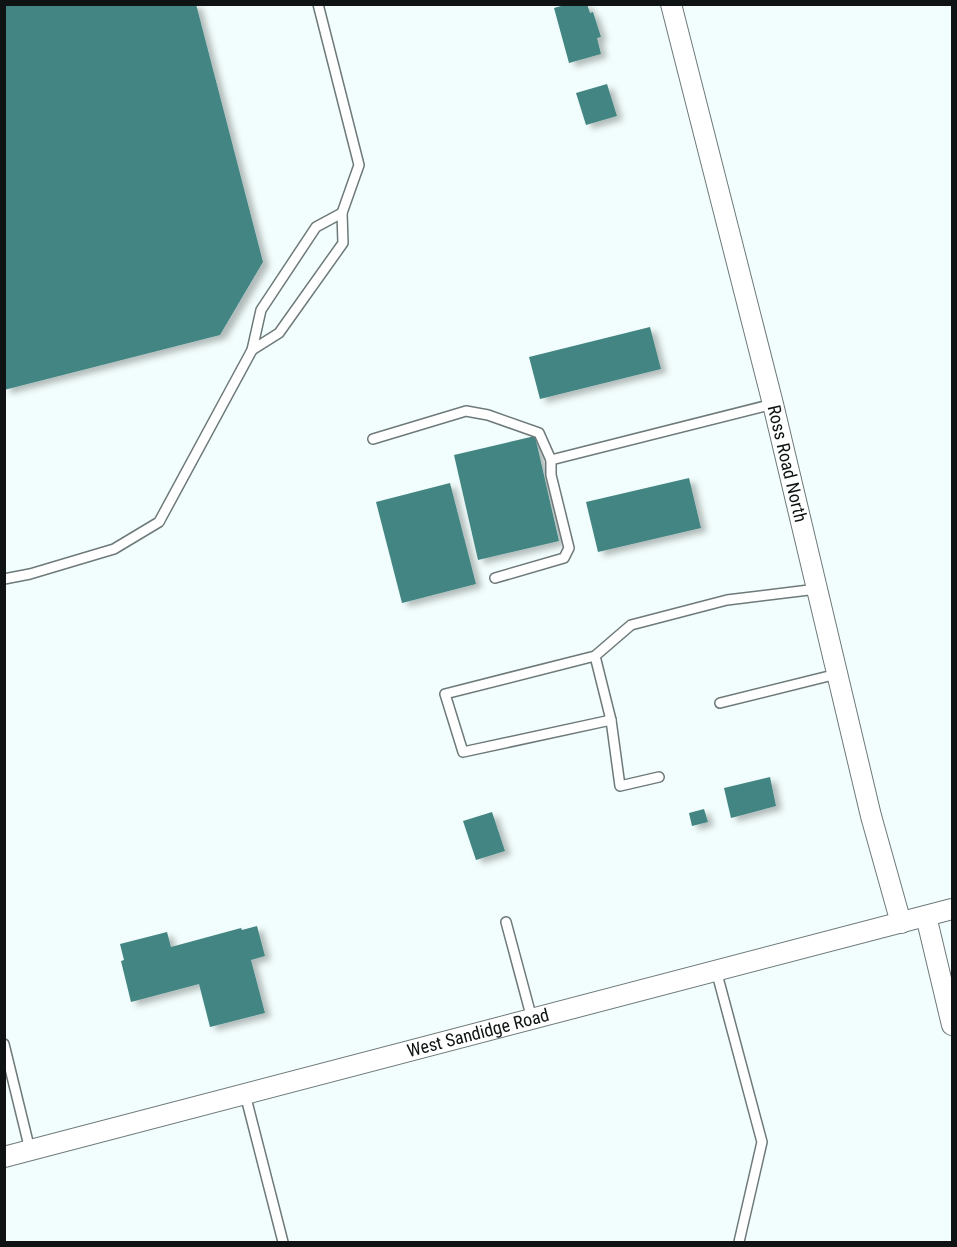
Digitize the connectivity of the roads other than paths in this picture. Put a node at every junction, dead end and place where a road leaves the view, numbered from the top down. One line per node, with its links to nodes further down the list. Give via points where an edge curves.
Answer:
1 (318, 4): 3 (lane, via 359,165)
2 (671, 4): 5 (street, Ross Road North)
3 (342, 213): 4 (lane, via 316,227 261,310); 4 (lane, via 343,243 279,333)
4 (252, 350): 9 (lane, via 159,522 114,549)
5 (773, 404): 7 (lane); 10 (street, Ross Road North)
6 (373, 439): 7 (lane, via 466,411 539,433)
7 (551, 460): 8 (lane, via 551,476 569,548 564,558)
8 (495, 578)
9 (4, 579)
10 (817, 589): 11 (lane, via 727,600 632,625); 12 (street, Ross Road North)
11 (595, 656): 14 (lane); 14 (lane, via 445,694 463,752)
12 (837, 674): 13 (lane); 19 (street, Ross Road North)
13 (720, 703)
14 (611, 720): 15 (lane, via 620,786)
15 (658, 777)
16 (952, 909): 17 (street, West Sandidge Road)
17 (926, 916): 19 (street, West Sandidge Road); 22 (street)
18 (506, 922): 21 (lane)
19 (901, 923): 20 (street, West Sandidge Road)
20 (716, 970): 21 (street, West Sandidge Road); 28 (lane, via 762,1142)
21 (532, 1019): 24 (street, West Sandidge Road)
22 (952, 1025)
23 (4, 1044): 25 (lane)
24 (245, 1095): 25 (street, West Sandidge Road); 27 (lane)
25 (30, 1150): 26 (street, West Sandidge Road)
26 (4, 1157)
27 (283, 1242)
28 (739, 1242)

